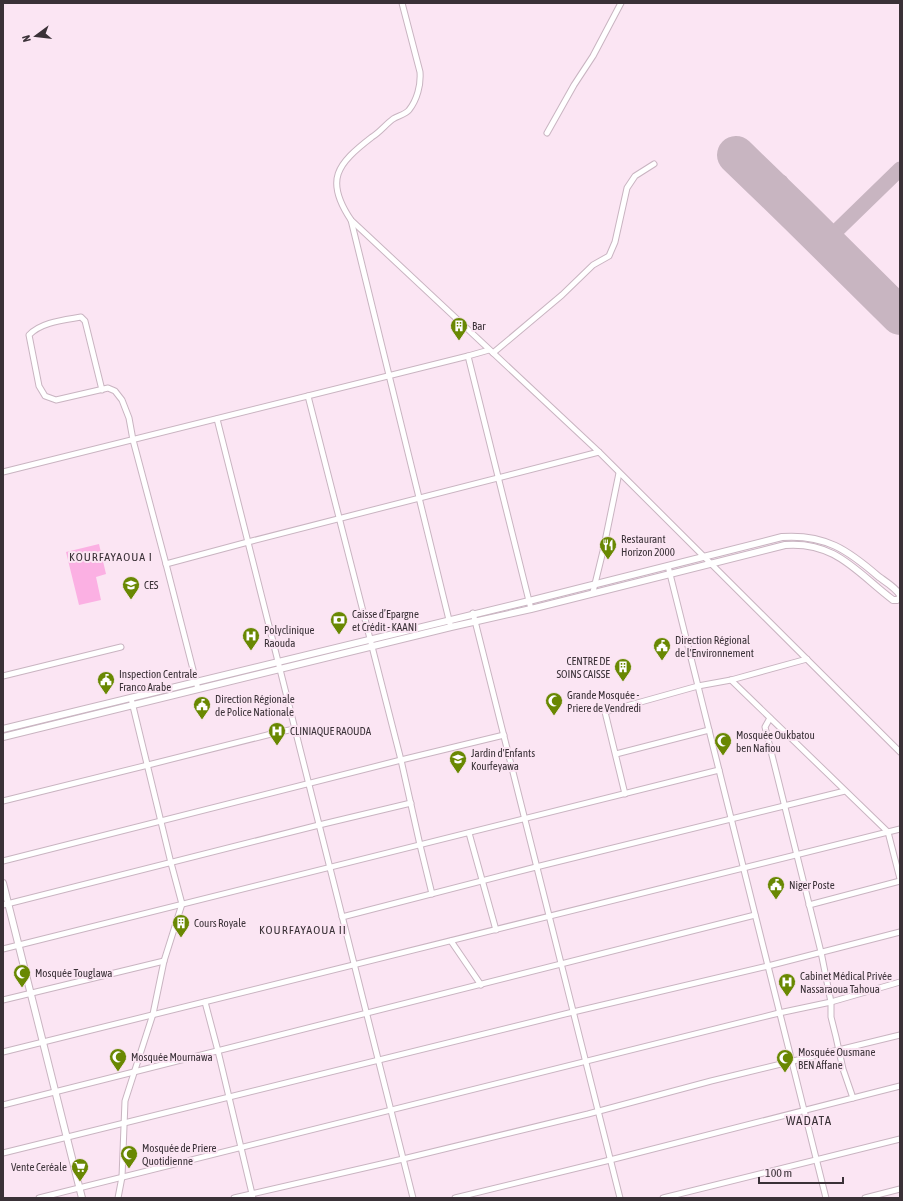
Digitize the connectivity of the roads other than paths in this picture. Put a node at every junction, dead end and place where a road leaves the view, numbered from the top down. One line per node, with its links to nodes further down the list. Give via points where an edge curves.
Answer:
1 (402, 3): 5 (street, via 421,81 416,98 408,111 393,119 340,167 336,182 338,195)
2 (621, 3): 3 (street)
3 (547, 133)
4 (654, 164): 6 (street, via 635,176 627,188 615,242 609,256 593,265 562,295)
5 (351, 220): 6 (street); 8 (street)
6 (491, 352): 7 (street); 13 (street)
7 (468, 356): 8 (street); 16 (street)
8 (389, 376): 10 (street); 17 (street)
9 (102, 390): 12 (street, via 85,321 81,316 44,325 29,335 39,386 45,396 56,400 83,395 95,391 102,390 108,388 115,391 122,400 129,418)
10 (308, 396): 11 (street); 18 (street)
11 (217, 419): 12 (street); 19 (street)
12 (133, 440): 14 (street); 22 (street)
13 (599, 452): 15 (street); 16 (street)
14 (3, 472)
15 (619, 473): 20 (street); 25 (street)
16 (498, 478): 17 (street); 28 (street)
17 (419, 498): 18 (street); 31 (street)
18 (340, 518): 19 (street); 34 (street)
19 (248, 542): 22 (street); 40 (street)
20 (703, 556): 21 (street); 23 (street); 27 (street, via 782,537 808,537 841,548 859,560)
21 (710, 563): 24 (street); 27 (street, via 785,545 809,545 821,548 853,566 893,600); 39 (street)
22 (166, 564): 44 (street)
23 (668, 566): 24 (street); 25 (street)
24 (670, 574): 26 (street); 45 (street)
25 (595, 583): 26 (street); 28 (street)
26 (593, 592): 29 (street)
27 (900, 597)
28 (529, 601): 29 (street); 30 (street)
29 (531, 608): 32 (street)
30 (473, 614): 31 (street); 32 (street)
31 (449, 619): 33 (street); 34 (street)
32 (475, 622): 33 (street); 53 (street)
33 (451, 627): 35 (street)
34 (370, 639): 35 (street); 37 (street)
35 (372, 646): 38 (street); 57 (street)
36 (121, 647): 42 (street)
37 (327, 649): 38 (street); 40 (street)
38 (329, 657): 41 (street)
39 (807, 659): 43 (street); 55 (street)
40 (278, 662): 41 (street); 44 (street)
41 (280, 669): 46 (street); 51 (street)
42 (3, 676)
43 (731, 680): 45 (street); 49 (street)
44 (196, 682): 46 (street); 47 (street)
45 (698, 686): 52 (street); 56 (street, via 606,712)
46 (198, 689): 48 (street)
47 (131, 698): 48 (street); 50 (street)
48 (133, 705): 54 (street); 58 (street)
49 (770, 718): 61 (street); 65 (street, via 765,727)
50 (3, 729)
51 (295, 729): 58 (street); 60 (street)
52 (709, 730): 56 (street); 59 (street)
53 (504, 735): 57 (street); 66 (street)
54 (3, 737)
55 (900, 752)
56 (616, 754): 62 (street)
57 (401, 760): 60 (street); 64 (street)
58 (148, 766): 63 (street); 68 (street)
59 (719, 770): 62 (street); 67 (street)
60 (309, 783): 68 (street); 69 (street)
61 (845, 791): 65 (street); 71 (street)
62 (625, 794): 66 (street)
63 (3, 801)
64 (411, 803): 69 (street); 73 (street)
65 (785, 806): 67 (street); 74 (street)
66 (524, 819): 72 (street); 78 (street)
67 (732, 820): 78 (street); 79 (street)
68 (161, 821): 75 (street); 76 (street)
69 (319, 824): 76 (street); 77 (street)
70 (900, 829): 71 (street)
71 (888, 832): 74 (street); 80 (street)
72 (469, 833): 73 (street); 81 (street)
73 (420, 845): 77 (street); 83 (street)
74 (797, 854): 79 (street); 86 (street)
75 (3, 861)
76 (171, 863): 84 (street); 85 (street)
77 (330, 867): 84 (street); 89 (street)
78 (536, 867): 81 (street); 87 (street)
79 (743, 868): 87 (street); 88 (street)
80 (900, 880): 86 (street)
81 (482, 882): 83 (street); 90 (street)
82 (3, 884): 85 (street)
83 (432, 894): 89 (street)
84 (182, 904): 93 (street); 96 (street)
85 (6, 905): 93 (street)
86 (809, 905): 95 (street)
87 (549, 916): 90 (street); 98 (street)
88 (755, 916): 98 (street); 99 (street)
89 (342, 917): 97 (street)
90 (496, 930): 92 (street)
91 (900, 932): 95 (street)
92 (451, 941): 97 (street); 101 (street)
93 (18, 945): 94 (street); 102 (street)
94 (3, 949)
95 (821, 952): 99 (street); 105 (street)
96 (164, 961): 102 (street); 108 (street)
97 (354, 965): 104 (street); 109 (street)
98 (561, 965): 101 (street); 106 (street)
99 (768, 966): 106 (street); 107 (street)
100 (900, 982): 105 (street)
101 (481, 985): 109 (street)
102 (30, 994): 103 (street); 111 (street)
103 (3, 1000)
104 (205, 1002): 108 (street); 113 (street)
105 (831, 1002): 107 (street); 112 (street, via 831,1017)
106 (573, 1012): 115 (street); 117 (street)
107 (779, 1013): 116 (street); 117 (street)
108 (154, 1014): 111 (street); 118 (street)
109 (367, 1014): 113 (street); 115 (street)
110 (900, 1035): 112 (street)
111 (42, 1042): 114 (street); 120 (street)
112 (839, 1049): 116 (street); 122 (street)
113 (218, 1051): 118 (street); 121 (street)
114 (3, 1052)
115 (378, 1060): 121 (street); 124 (street)
116 (792, 1061): 125 (street); 126 (street)
117 (585, 1062): 124 (street); 125 (street)
118 (134, 1073): 120 (street); 127 (street, via 125,1101)
119 (900, 1086): 122 (street)
120 (55, 1093): 123 (street); 128 (street)
121 (229, 1097): 127 (street); 130 (street)
122 (853, 1098): 126 (street)
123 (3, 1105)
124 (391, 1110): 130 (street); 132 (street)
125 (598, 1111): 132 (street); 133 (street)
126 (804, 1111): 133 (street); 134 (street)
127 (123, 1123): 128 (street); 135 (street)
128 (66, 1137): 131 (street); 136 (street)
129 (900, 1139): 134 (street)
130 (240, 1148): 135 (street); 138 (street)
131 (3, 1153)
132 (403, 1159): 138 (street); 143 (street)
133 (610, 1160): 144 (street); 145 (street)
134 (816, 1160): 146 (street); 147 (street)
135 (122, 1177): 136 (street); 141 (street)
136 (79, 1188): 139 (street); 140 (street)
137 (900, 1189): 148 (street)
138 (252, 1196): 142 (street)
139 (39, 1198)
140 (82, 1198)
141 (118, 1198)
142 (234, 1198)
143 (413, 1198)
144 (455, 1198)
145 (620, 1198)
146 (663, 1198)
147 (826, 1198)
148 (865, 1198)

